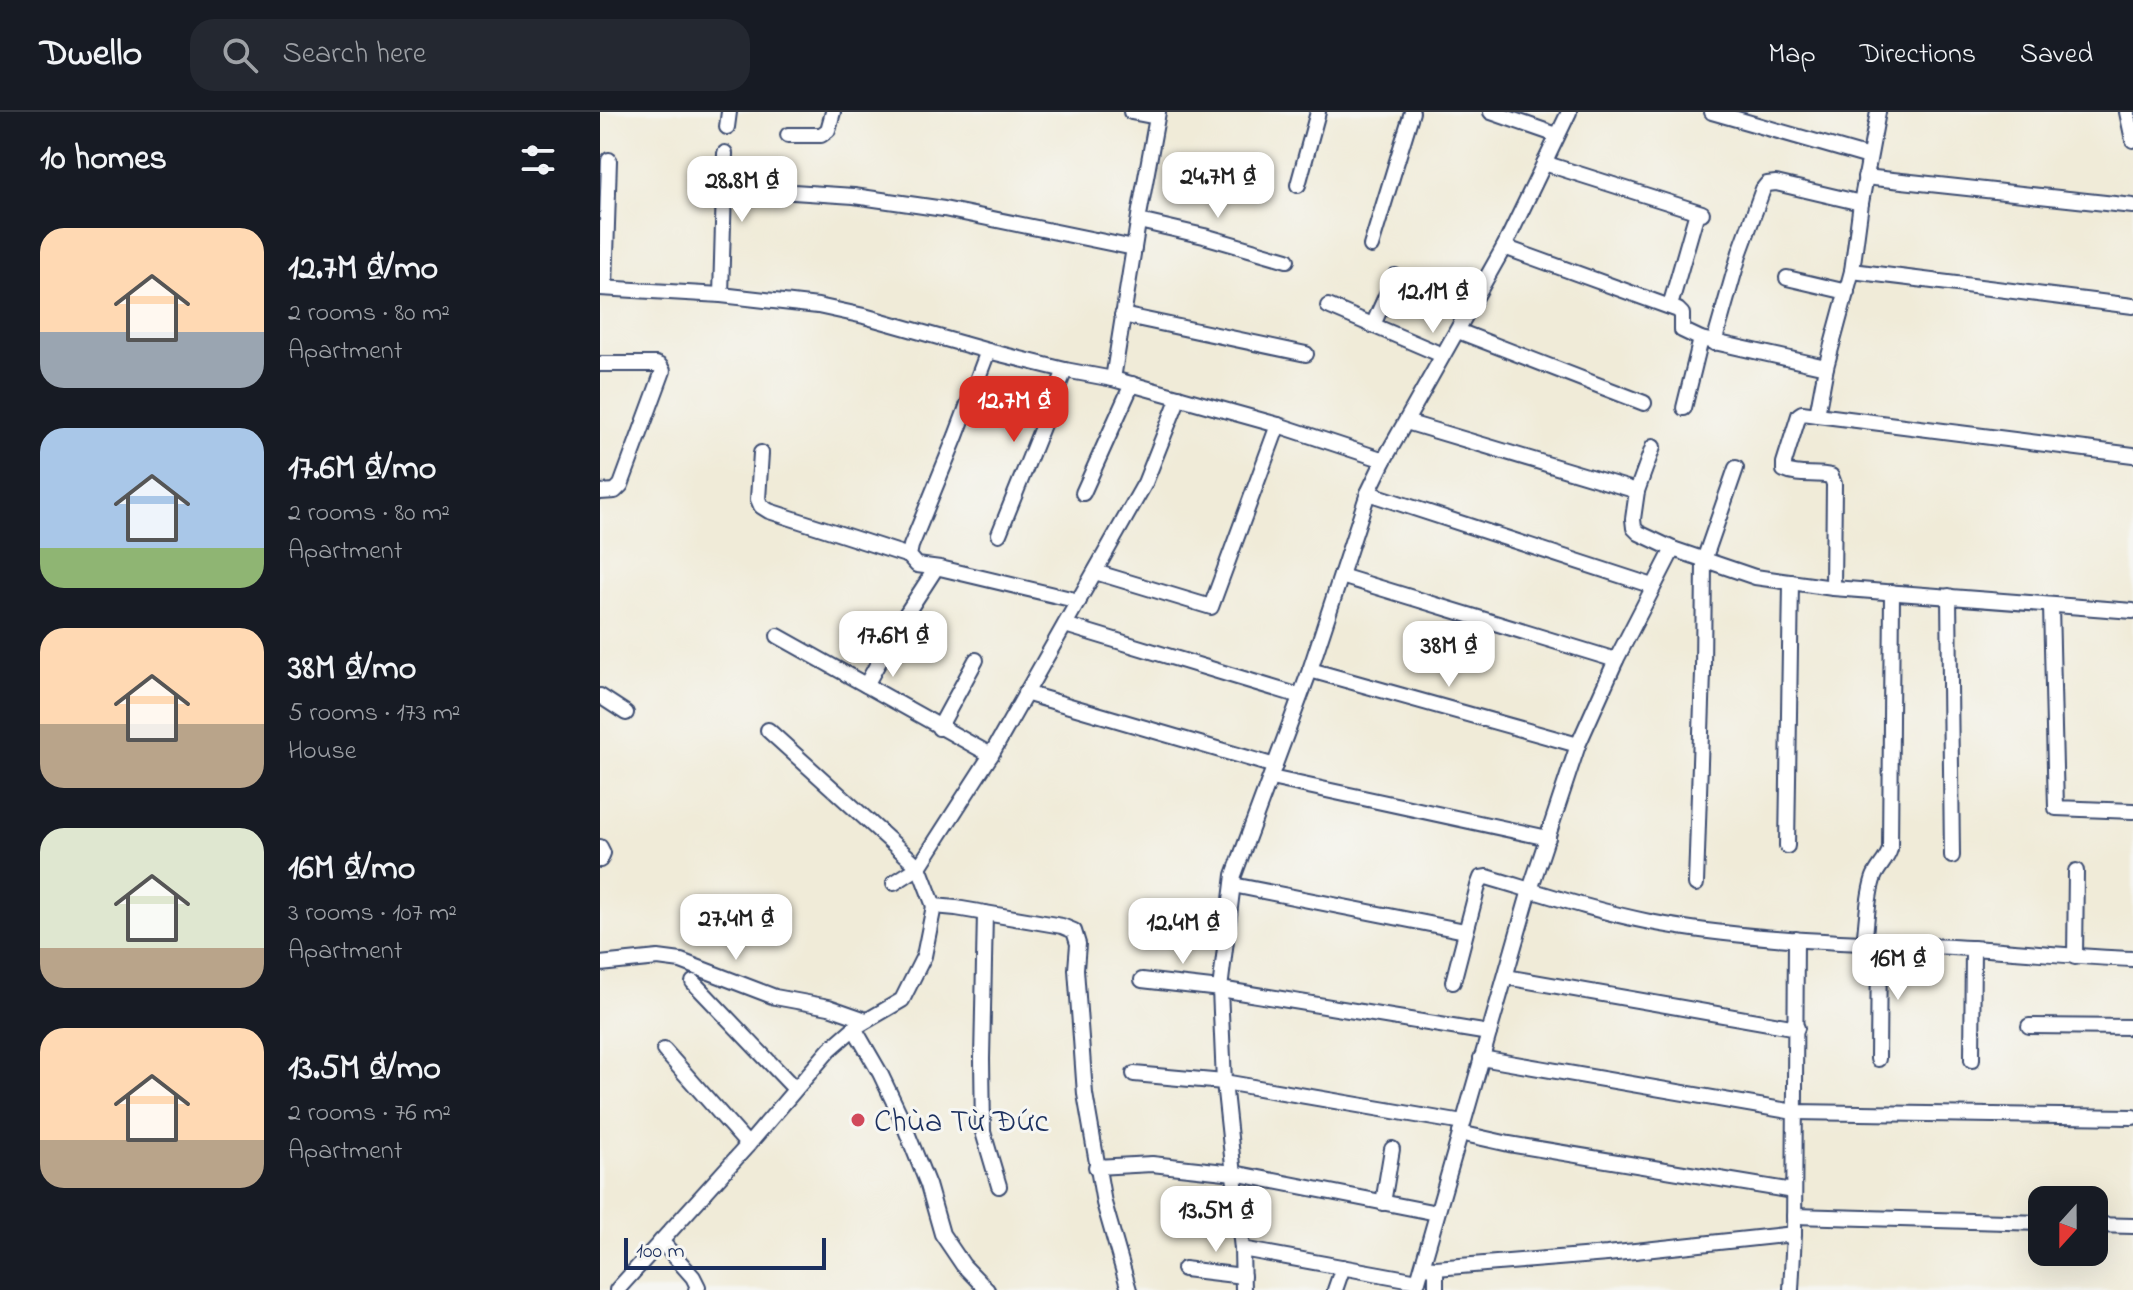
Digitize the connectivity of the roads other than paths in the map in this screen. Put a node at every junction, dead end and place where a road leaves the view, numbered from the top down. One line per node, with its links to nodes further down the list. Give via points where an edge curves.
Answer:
1 (833, 112): 11 (street, via 821,135)
2 (1131, 112): 10 (street)
3 (1318, 112): 19 (street)
4 (1412, 112): 24 (street)
5 (1491, 112): 12 (street)
6 (1569, 112): 12 (street)
7 (1712, 112): 15 (street)
8 (1878, 112): 15 (street)
9 (2127, 112): 13 (street)
10 (1157, 114): 23 (street)
11 (788, 135)
12 (1557, 135): 17 (street)
13 (2133, 140)
14 (725, 153): 33 (street)
15 (1869, 157): 18 (street)
16 (609, 160): 31 (street)
17 (1544, 163): 25 (street); 35 (street, via 1700,213)
18 (1865, 177): 21 (street); 22 (street)
19 (1298, 185)
20 (793, 192): 26 (street, via 944,209)
21 (1861, 203): 28 (street); 40 (street, via 1767,184)
22 (2133, 206)
23 (1139, 221): 26 (street); 27 (street)
24 (1371, 246)
25 (1504, 247): 35 (street); 39 (street)
26 (1134, 248): 37 (street)
27 (1287, 260)
28 (1852, 271): 32 (street); 36 (street)
29 (1395, 276): 38 (street)
30 (1787, 278): 32 (street)
31 (603, 288): 33 (street)
32 (1847, 292): 45 (street)
33 (721, 295): 41 (street, via 818,306)
34 (1328, 306): 38 (street)
35 (1670, 306): 40 (street, via 1682,314 1682,330)
36 (2133, 306)
37 (1122, 315): 42 (street); 47 (street)
38 (1373, 325): 43 (street)
39 (1458, 331): 43 (street); 50 (street)
40 (1708, 341): 45 (street); 51 (street)
41 (988, 351): 46 (street); 66 (street)
42 (1306, 354)
43 (1442, 355): 53 (street)
44 (600, 364): 61 (street, via 656,364 663,371 621,485)
45 (1826, 367): 52 (street)
46 (1065, 370): 47 (street); 64 (street)
47 (1113, 379): 48 (street)
48 (1132, 384): 49 (street); 62 (street)
49 (1179, 397): 54 (street); 69 (street, via 1145,483)
50 (1644, 403)
51 (1684, 408)
52 (1817, 415): 57 (street); 73 (street, via 1799,415 1784,470 1831,476)
53 (1406, 422): 58 (street); 60 (street)
54 (1278, 425): 58 (street); 69 (street, via 1211,607)
55 (1653, 447): 60 (street)
56 (761, 453): 66 (street, via 761,506)
57 (2133, 455)
58 (1384, 460): 63 (street)
59 (1736, 468): 67 (street)
60 (1637, 491): 65 (street, via 1634,528)
61 (600, 492)
62 (1083, 493)
63 (1368, 493): 70 (street); 72 (street)
64 (999, 534)
65 (1673, 549): 67 (street); 72 (street)
66 (909, 556): 68 (street, via 917,565)
67 (1704, 560): 71 (street); 103 (street)
68 (936, 568): 76 (street); 84 (street)
69 (1095, 572): 76 (street)
70 (1341, 576): 82 (street); 83 (street)
71 (1791, 582): 73 (street); 96 (street)
72 (1653, 586): 82 (street)
73 (1833, 588): 74 (street)
74 (1892, 592): 75 (street); 110 (street, via 1890,849 1872,881)
75 (1949, 596): 77 (street); 98 (street)
76 (1079, 601): 79 (street)
77 (2051, 606): 78 (street); 94 (street, via 2056,808)
78 (2133, 611)
79 (1065, 625): 85 (street); 87 (street)
80 (778, 636): 84 (street)
81 (976, 660): 89 (street)
82 (1616, 660): 91 (street)
83 (1310, 670): 87 (street); 91 (street)
84 (866, 685): 89 (street)
85 (1025, 693): 92 (street); 93 (street)
86 (600, 696): 88 (street)
87 (1300, 696): 93 (street)
88 (626, 713)
89 (939, 728): 92 (street)
90 (768, 730): 100 (street)
91 (1578, 745): 95 (street)
92 (991, 755): 100 (street)
93 (1273, 772): 95 (street); 104 (street)
94 (2133, 811)
95 (1548, 838): 105 (street)
96 (1787, 846)
97 (600, 847): 99 (street)
98 (1952, 856)
99 (600, 860)
100 (919, 867): 102 (street); 106 (street)
101 (2076, 871): 112 (street)
102 (894, 883)
103 (1696, 884)
104 (1233, 885): 108 (street); 119 (street)
105 (1530, 890): 108 (street, via 1481,878); 109 (street, via 1650,922); 115 (street)
106 (934, 906): 107 (street); 120 (street, via 924,956 902,1000)
107 (985, 913): 137 (street, via 1074,931 1085,1094); 139 (street, via 983,1132)
108 (1465, 931): 118 (street)
109 (1796, 939): 110 (street); 123 (street)
110 (1872, 944): 111 (street); 127 (street)
111 (1973, 948): 112 (street); 128 (street)
112 (2075, 957): 113 (street)
113 (2133, 959)
114 (600, 964): 120 (street, via 681,961 775,997 829,1007)
115 (1506, 977): 123 (street); 124 (street)
116 (1142, 980): 119 (street)
117 (693, 982): 131 (street)
118 (1453, 982)
119 (1220, 989): 124 (street); 130 (street)
120 (860, 1024): 131 (street); 156 (street, via 928,1185 942,1234)
121 (2029, 1026): 122 (street)
122 (2133, 1027)
123 (1797, 1028): 132 (street)
124 (1489, 1033): 126 (street)
125 (664, 1050): 135 (street)
126 (1481, 1058): 132 (street); 134 (street)
127 (1878, 1059)
128 (1972, 1060)
129 (1134, 1074): 130 (street)
130 (1224, 1082): 134 (street); 138 (street)
131 (795, 1089): 135 (street)
132 (1794, 1112): 133 (street); 140 (street)
133 (2133, 1117)
134 (1461, 1128): 140 (street, via 1523,1147); 142 (street)
135 (748, 1145): 148 (street)
136 (1392, 1149): 141 (street)
137 (1096, 1167): 138 (street, via 1152,1164); 157 (street)
138 (1234, 1173): 141 (street); 149 (street)
139 (999, 1186)
140 (1793, 1191): 143 (street)
141 (1383, 1203): 142 (street)
142 (1437, 1213): 152 (street)
143 (1794, 1216): 144 (street); 147 (street)
144 (2028, 1223)
145 (2108, 1225): 146 (street)
146 (2133, 1226)
147 (1794, 1234): 152 (street); 160 (street)
148 (661, 1241): 154 (street); 155 (street, via 693,1277)
149 (1242, 1249): 150 (street); 153 (street)
150 (1343, 1267): 152 (street); 158 (street)
151 (1184, 1269): 153 (street)
152 (1423, 1276): 159 (street)
153 (1243, 1283)
154 (617, 1290)
155 (696, 1290)
156 (987, 1290)
157 (1129, 1290)
158 (1335, 1290)
159 (1436, 1290)
160 (1791, 1290)

